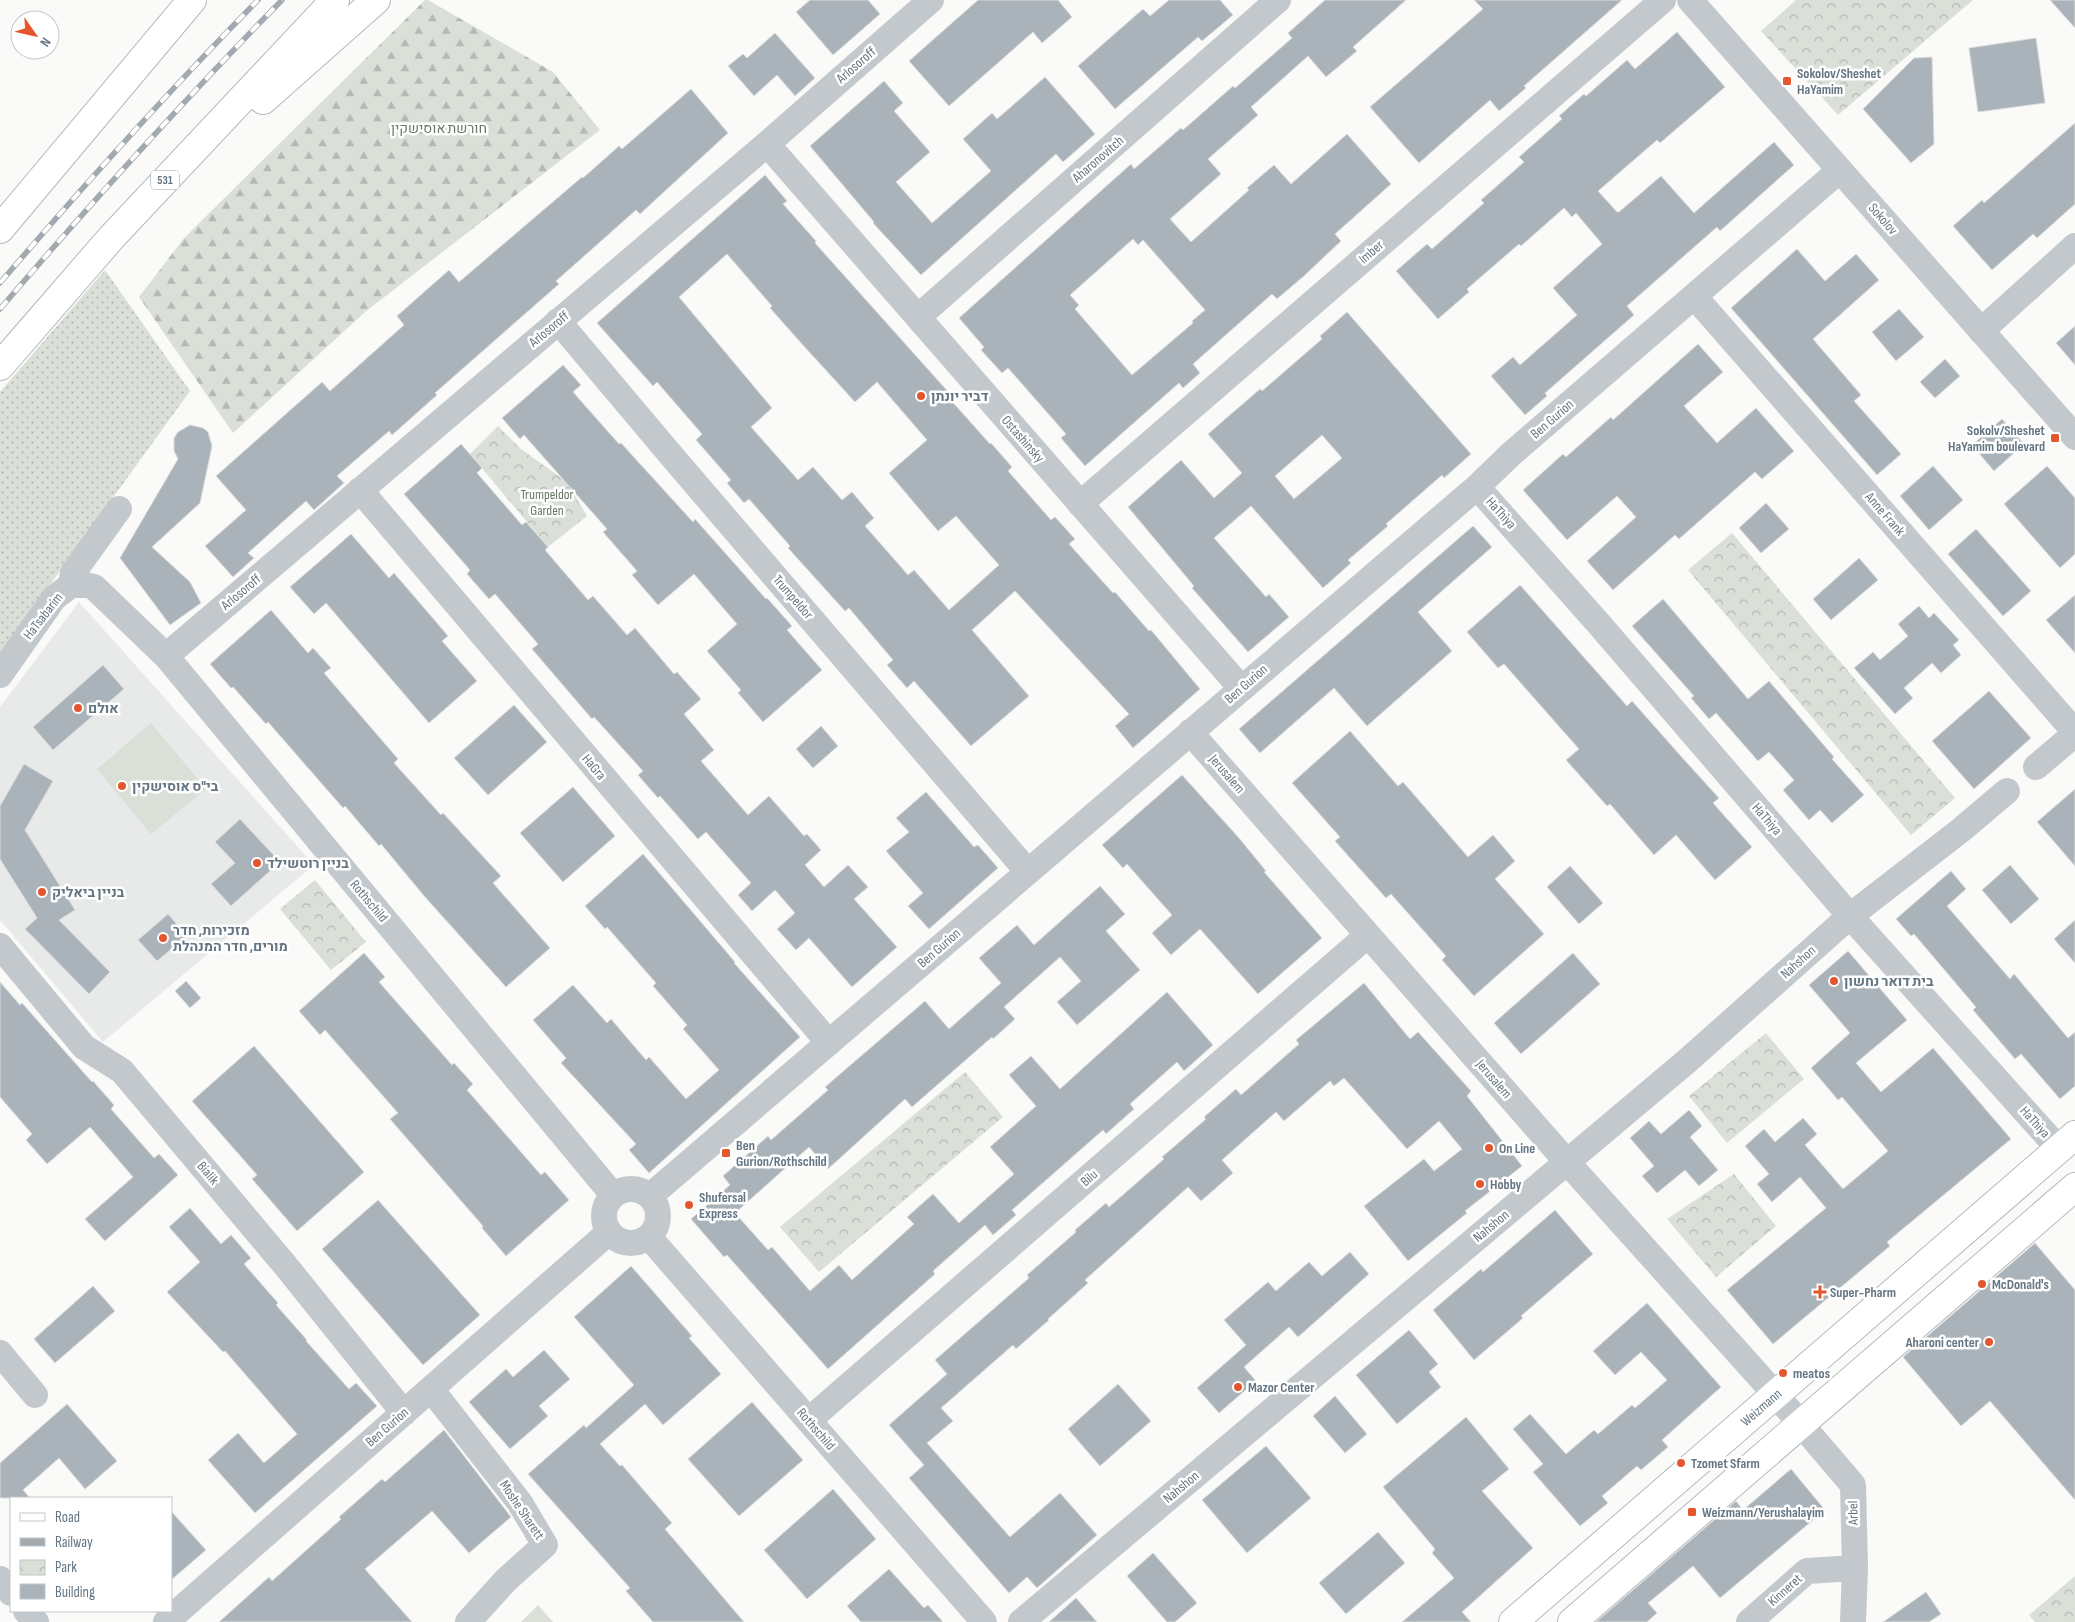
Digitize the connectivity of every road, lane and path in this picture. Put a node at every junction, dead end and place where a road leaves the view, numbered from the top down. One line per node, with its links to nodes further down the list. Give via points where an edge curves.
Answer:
1 (192, 0): 11 (main road)
2 (209, 0): 11 (main road)
3 (335, 0): 12 (main road, 531)
4 (376, 0): 12 (main road)
5 (931, 0): 9 (street, Arlosoroff)
6 (1278, 0): 16 (street, Aharonovitch)
7 (1663, 0): 23 (street, Imber)
8 (1690, 0): 10 (street, Sokolov)
9 (767, 144): 16 (street, Ostashinsky); 17 (street, Arlosoroff)
10 (1840, 170): 15 (street, Ben Gurion); 18 (street, Sokolov)
11 (44, 178): 13 (main road)
12 (137, 209): 19 (main road, 531)
13 (0, 229)
14 (2075, 246): 18 (street)
15 (1694, 296): 21 (street, Ben Gurion); 30 (street, Anne Frank)
16 (918, 317): 23 (street, Ostashinsky)
17 (558, 322): 22 (street, Arlosoroff); 33 (street, Trumpeldor)
18 (1981, 331): 20 (street, Sokolov)
19 (0, 366)
20 (2075, 437)
21 (1477, 487): 28 (street, Ben Gurion); 34 (street, HaThiya)
22 (360, 490): 26 (street, Arlosoroff); 37 (street, HaGra)
23 (1080, 504): 28 (street, Ostashinsky)
24 (119, 509): 25 (street, HaTsabarim, via 73,573)
25 (71, 585): 26 (street, Rothschild, via 94,587); 27 (street, HaTsabarim, via 54,598)
26 (166, 656): 41 (street, Rothschild)
27 (0, 675)
28 (1241, 688): 29 (street, Ben Gurion)
29 (1190, 732): 33 (street, Ben Gurion); 35 (street, Jerusalem)
30 (2075, 733): 31 (street, Anne Frank)
31 (2036, 767)
32 (2007, 791): 34 (street, Nahshon)
33 (1028, 872): 37 (street, Ben Gurion)
34 (1850, 916): 38 (street, HaThiya); 39 (street, Nahshon)
35 (1368, 935): 39 (street, Jerusalem); 50 (street, Bilu)
36 (0, 946): 49 (street, Bialik, via 84,1047 122,1072)
37 (828, 1043): 42 (street, Ben Gurion)
38 (2067, 1142): 47 (main road, Weizmann)
39 (1567, 1162): 47 (street, Jerusalem); 60 (street, Nahshon)
40 (2075, 1186): 51 (main road)
41 (613, 1195): 42 (street, via 632,1188); 43 (street, via 605,1207 603,1219)
42 (650, 1196): 44 (street, via 658,1213 657,1223)
43 (609, 1232): 44 (street, via 627,1243 637,1243); 46 (street, Ben Gurion)
44 (649, 1236): 50 (street, Rothschild)
45 (0, 1353): 48 (street)
46 (431, 1389): 49 (street, Ben Gurion); 58 (street, Moshe Sharett, via 520,1503 545,1545 506,1580)
47 (1776, 1394): 51 (street, Jerusalem); 61 (main road, Weizmann)
48 (35, 1395)
49 (404, 1412): 57 (street, Ben Gurion)
50 (809, 1420): 59 (street, Rothschild)
51 (1801, 1424): 52 (street, Arbel, via 1853,1485); 62 (main road)
52 (1855, 1568): 63 (street, Kinneret, via 1807,1571); 64 (street, Arbel)
53 (0, 1579): 54 (street)
54 (10, 1592)
55 (27, 1612): 56 (street)
56 (36, 1622)
57 (166, 1622)
58 (468, 1622)
59 (984, 1622)
60 (1020, 1622)
61 (1513, 1622)
62 (1572, 1622)
63 (1749, 1622)
64 (1853, 1622)

